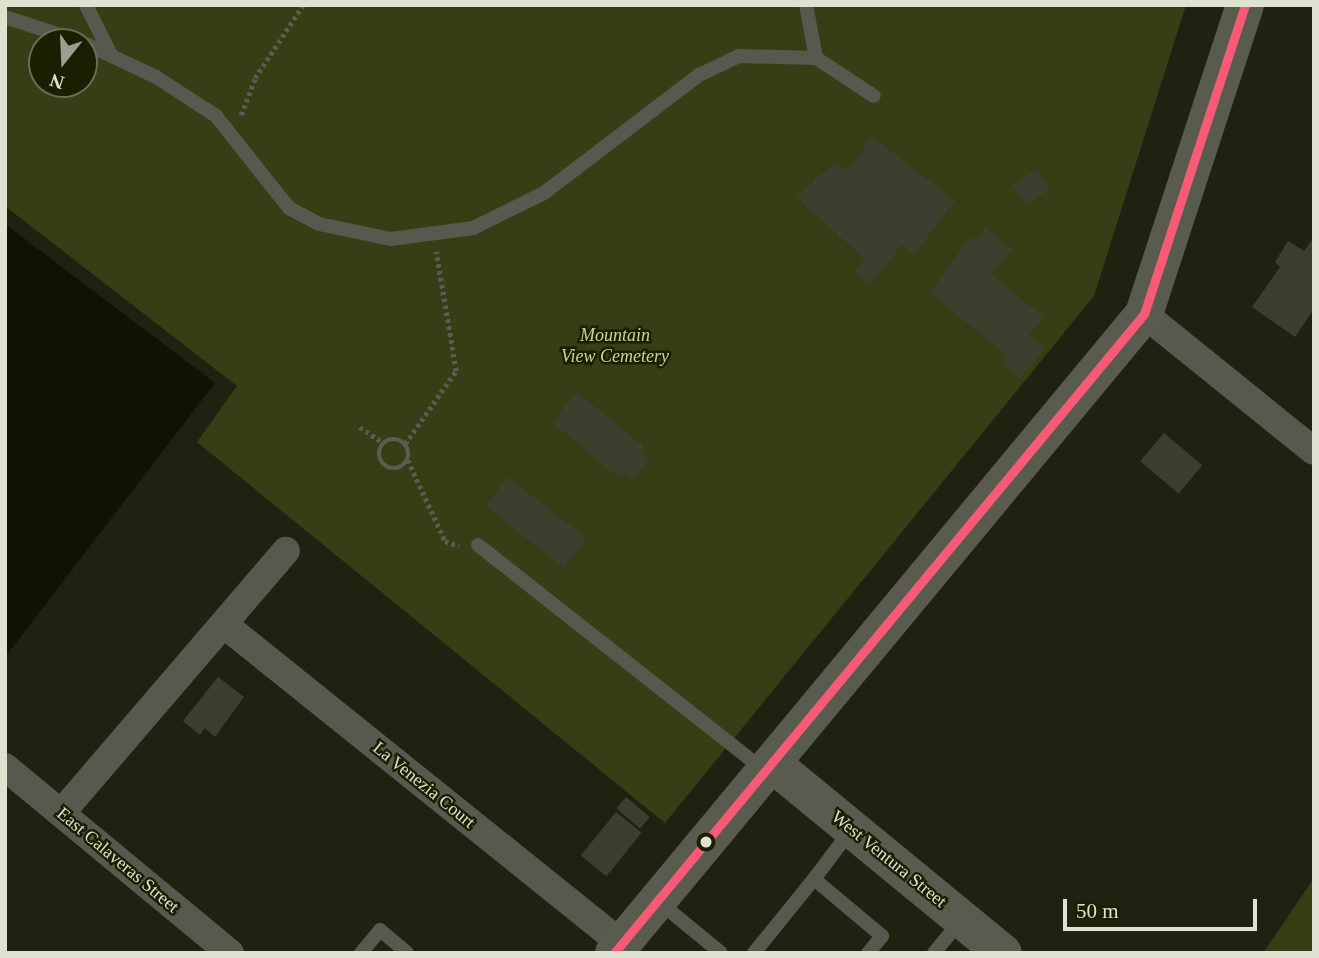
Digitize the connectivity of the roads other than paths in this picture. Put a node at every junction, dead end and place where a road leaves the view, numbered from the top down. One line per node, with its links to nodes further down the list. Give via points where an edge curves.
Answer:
1 (86, 5): 7 (lane)
2 (806, 5): 8 (lane)
3 (1245, 5): 10 (main road)
4 (5, 17): 5 (lane)
5 (38, 28)
6 (98, 49): 7 (lane)
7 (110, 53): 8 (lane, via 191,97 233,135 289,208 319,224 391,239 436,237 473,228 544,193 699,75 739,56)
8 (816, 58): 9 (lane)
9 (873, 96)
10 (1144, 314): 11 (street); 16 (main road)
11 (1314, 452)
12 (478, 545): 16 (lane)
13 (286, 551): 14 (street)
14 (226, 626): 17 (street); 22 (street, La Venezia Court)
15 (5, 767): 17 (street, East Calaveras Street)
16 (771, 769): 18 (main road, West Ventura Street); 20 (main road)
17 (62, 812): 23 (street, East Calaveras Street)
18 (852, 829): 19 (lane); 21 (main road, West Ventura Street)
19 (814, 879): 27 (lane); 28 (lane, via 882,936)
20 (658, 901): 22 (main road); 26 (lane)
21 (962, 919): 29 (lane); 30 (main road, West Ventura Street)
22 (618, 948)
23 (230, 953)
24 (361, 953): 25 (lane, via 380,930)
25 (407, 953)
26 (721, 953)
27 (754, 953)
28 (868, 953)
29 (934, 953)
30 (1003, 953)

